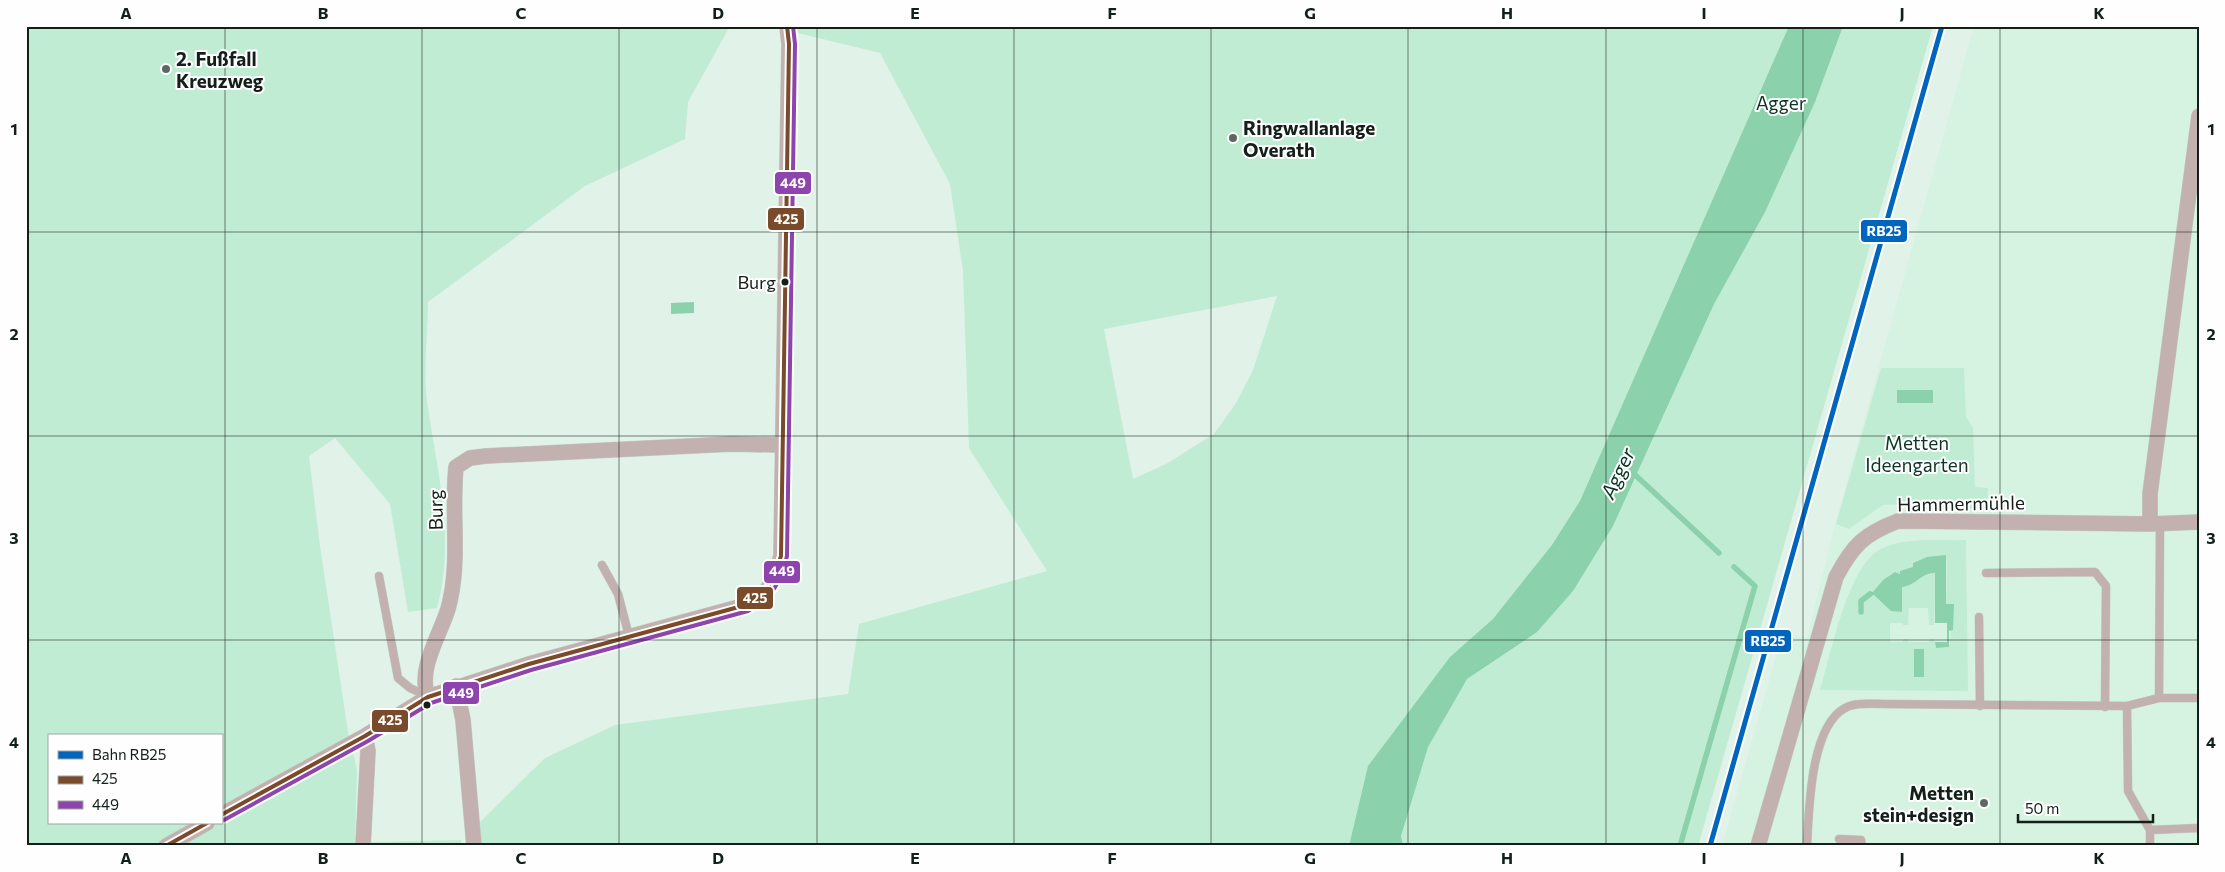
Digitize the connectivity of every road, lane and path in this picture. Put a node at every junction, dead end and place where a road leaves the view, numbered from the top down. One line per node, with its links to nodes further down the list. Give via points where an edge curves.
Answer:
1 (787, 26): 3 (street, via 787,234)
2 (2199, 116): 5 (street, via 2150,494)
3 (781, 446): 10 (street, via 781,556 773,582 763,594 746,605); 12 (street, Burg, via 731,444 486,456 462,462 456,467 454,486 456,561 448,607 425,675 424,687)
4 (2199, 522): 5 (street, Hammermühle)
5 (2155, 524): 13 (lane); 27 (street, Hammermühle, via 1898,521 1873,531 1849,552 1836,577)
6 (602, 565): 10 (lane, via 618,594)
7 (1986, 573): 17 (lane, via 2095,572 2106,586)
8 (379, 576): 12 (lane, via 398,678)
9 (1979, 616): 15 (lane)
10 (629, 636): 11 (street)
11 (456, 686): 12 (street); 26 (street, via 463,720)
12 (428, 697): 18 (street)
13 (2158, 698): 14 (lane); 16 (lane)
14 (2199, 698)
15 (1980, 706): 17 (lane); 28 (lane, via 1884,704 1845,708 1832,720 1815,763)
16 (2127, 706): 17 (lane); 22 (lane, via 2128,790)
17 (2105, 707)
18 (365, 736): 19 (street); 25 (street, via 368,751)
19 (222, 814)
20 (205, 824): 24 (street)
21 (2199, 828): 22 (lane)
22 (2150, 830): 30 (lane)
23 (1839, 839): 29 (lane, via 1861,840)
24 (166, 846)
25 (363, 846)
26 (474, 846)
27 (1758, 846)
28 (1807, 846)
29 (1862, 846)
30 (2150, 846)

